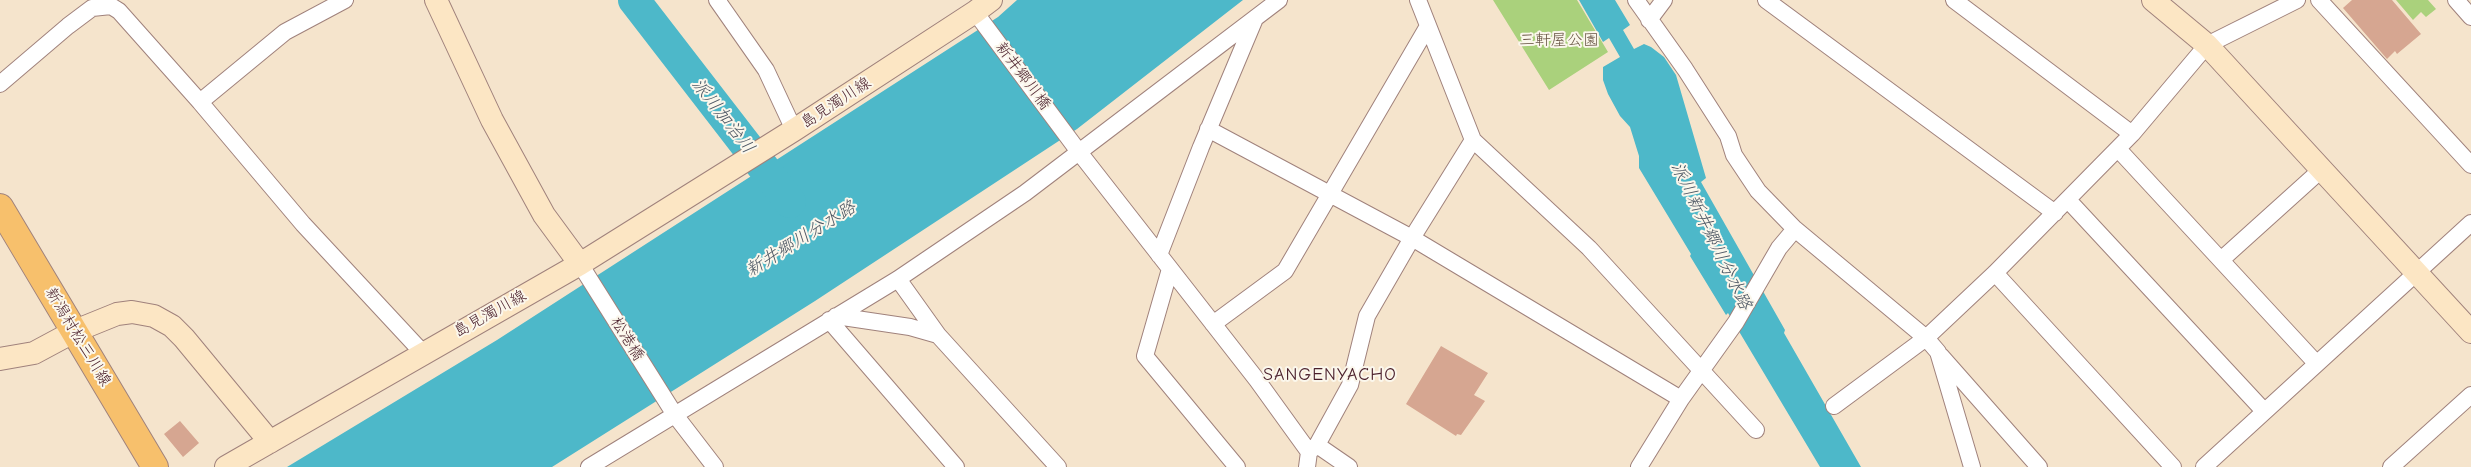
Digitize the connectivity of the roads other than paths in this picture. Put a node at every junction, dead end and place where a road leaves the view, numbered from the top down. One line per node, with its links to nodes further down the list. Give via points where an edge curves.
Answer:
1 (345, 0): 21 (street, via 285,32)
2 (436, 0): 39 (main road, via 492,120 544,215)
3 (717, 0): 23 (street, via 766,70)
4 (1279, 0): 16 (street)
5 (1418, 0): 18 (street)
6 (1636, 0): 17 (street)
7 (1664, 0): 17 (street)
8 (1766, 0): 33 (street)
9 (1954, 0): 24 (street)
10 (2297, 0): 19 (street)
11 (2319, 0): 28 (street)
12 (2456, 0): 15 (street)
13 (2160, 2): 19 (main road)
14 (985, 14): 23 (main road, 島見濁川線); 26 (street, 新井郷川橋)
15 (2471, 17)
16 (1255, 19): 22 (street); 26 (street)
17 (1649, 20): 35 (street, via 1728,136 1734,155 1758,191)
18 (1428, 26): 25 (street); 30 (street)
19 (2207, 45): 24 (street); 29 (main road)
20 (0, 84): 21 (street, via 92,8 111,6)
21 (200, 102): 50 (street, via 303,224)
22 (1208, 129): 30 (street); 37 (street)
23 (794, 130): 39 (main road, 島見濁川線)
24 (2132, 134): 27 (street)
25 (1473, 140): 36 (street); 54 (street, via 1589,248)
26 (1075, 146): 37 (street, 新井郷川橋); 43 (street, via 1025,193)
27 (2118, 149): 31 (street); 38 (street)
28 (2471, 166)
29 (2322, 169): 38 (street); 41 (main road)
30 (1329, 194): 36 (street); 45 (street, via 1285,271)
31 (2068, 200): 33 (street); 58 (street)
32 (0, 207): 46 (main road, 新潟村松三川線)
33 (2055, 213): 42 (street)
34 (2471, 224): 41 (street)
35 (1795, 228): 49 (street); 54 (street)
36 (1412, 238): 56 (street); 62 (street, via 1367,316 1350,385)
37 (1159, 255): 40 (street, 新井郷川橋)
38 (2220, 260): 53 (street)
39 (580, 264): 50 (main road, 島見濁川線); 59 (street, 松港橋)
40 (1170, 268): 45 (street, 新井郷川橋); 70 (street, via 1145,356)
41 (2417, 272): 47 (main road); 53 (street)
42 (1995, 273): 49 (street); 75 (street)
43 (898, 279): 44 (street); 48 (street)
44 (832, 318): 48 (street); 59 (street); 68 (street)
45 (1213, 324): 62 (street, 新井郷川橋)
46 (75, 331): 52 (main road, via 34,353); 61 (main road, via 122,313 142,313 162,320 184,338); 64 (main road, 新潟村松三川線)
47 (2471, 332)
48 (938, 335): 69 (street)
49 (1926, 338): 51 (street); 57 (street)
50 (422, 352): 61 (main road, 島見濁川線)
51 (1938, 352): 73 (street); 74 (street)
52 (0, 359)
53 (2316, 363): 58 (street)
54 (1702, 370): 56 (street); 60 (street)
55 (2471, 395): 77 (street)
56 (1681, 399): 72 (street)
57 (1834, 406)
58 (2264, 411): 76 (street)
59 (675, 414): 63 (street); 67 (street, 松港橋)
60 (1756, 430)
61 (270, 442): 65 (main road, 島見濁川線)
62 (1311, 455): 71 (street, 新井郷川橋)
63 (607, 463): 66 (street)
64 (155, 467)
65 (226, 467)
66 (589, 467)
67 (715, 467)
68 (956, 467)
69 (1058, 467)
70 (1237, 467)
71 (1349, 467)
72 (1639, 467)
73 (1972, 467)
74 (2039, 467)
75 (2173, 467)
76 (2204, 467)
77 (2391, 467)

